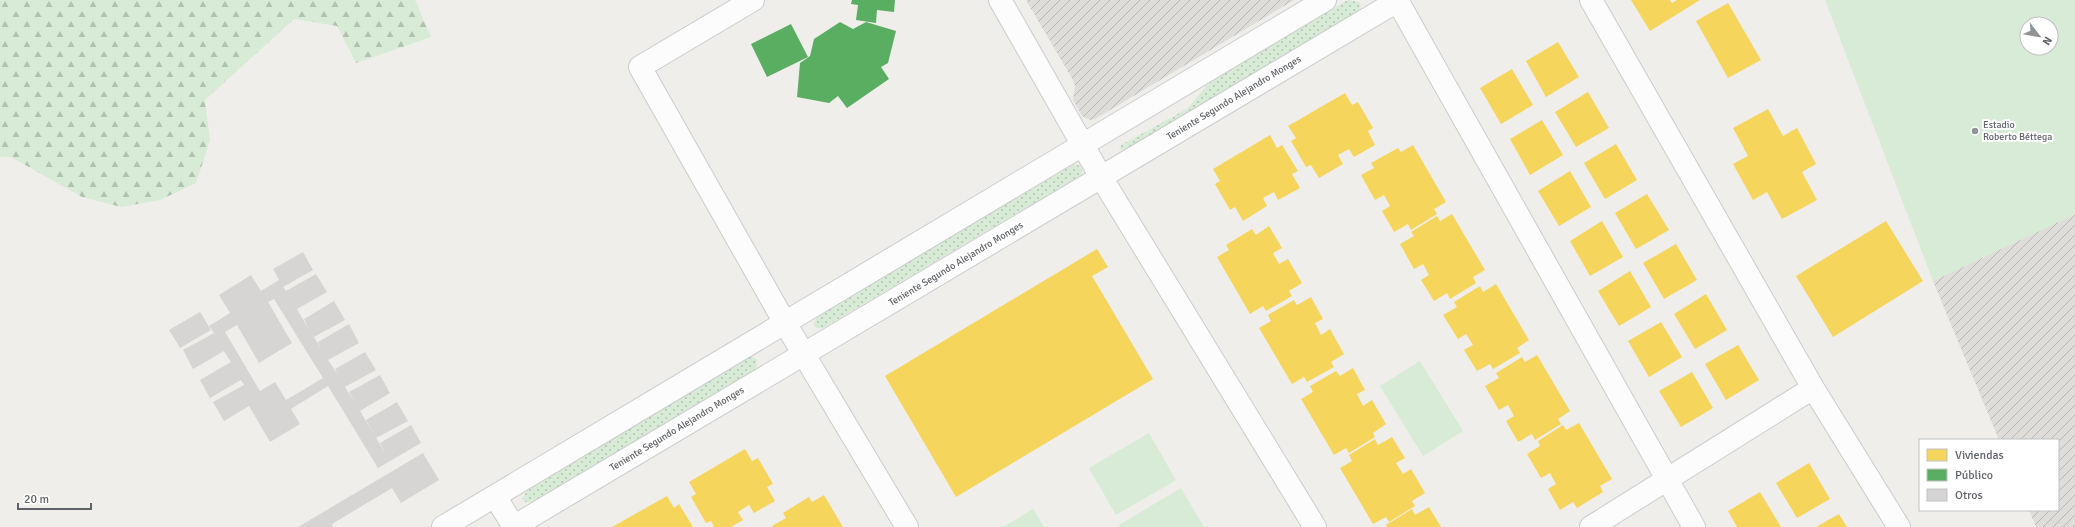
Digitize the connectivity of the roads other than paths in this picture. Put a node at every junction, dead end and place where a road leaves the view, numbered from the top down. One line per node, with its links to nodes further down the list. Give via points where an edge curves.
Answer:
1 (753, 0): 8 (street, via 640,68)
2 (1000, 0): 6 (street)
3 (1325, 0): 6 (street)
4 (1398, 0): 7 (street, Teniente Segundo Alejandro Monges); 11 (street)
5 (1591, 0): 10 (street)
6 (1083, 145): 7 (street); 8 (street)
7 (1101, 177): 9 (street, Teniente Segundo Alejandro Monges); 16 (street)
8 (785, 323): 9 (street); 12 (street)
9 (803, 354): 14 (street, Teniente Segundo Alejandro Monges); 15 (street)
10 (1813, 388): 11 (street); 19 (street)
11 (1667, 480): 17 (street); 18 (street)
12 (495, 496): 13 (street); 14 (street)
13 (443, 527)
14 (514, 527)
15 (907, 527)
16 (1315, 527)
17 (1591, 527)
18 (1694, 527)
19 (1899, 527)

